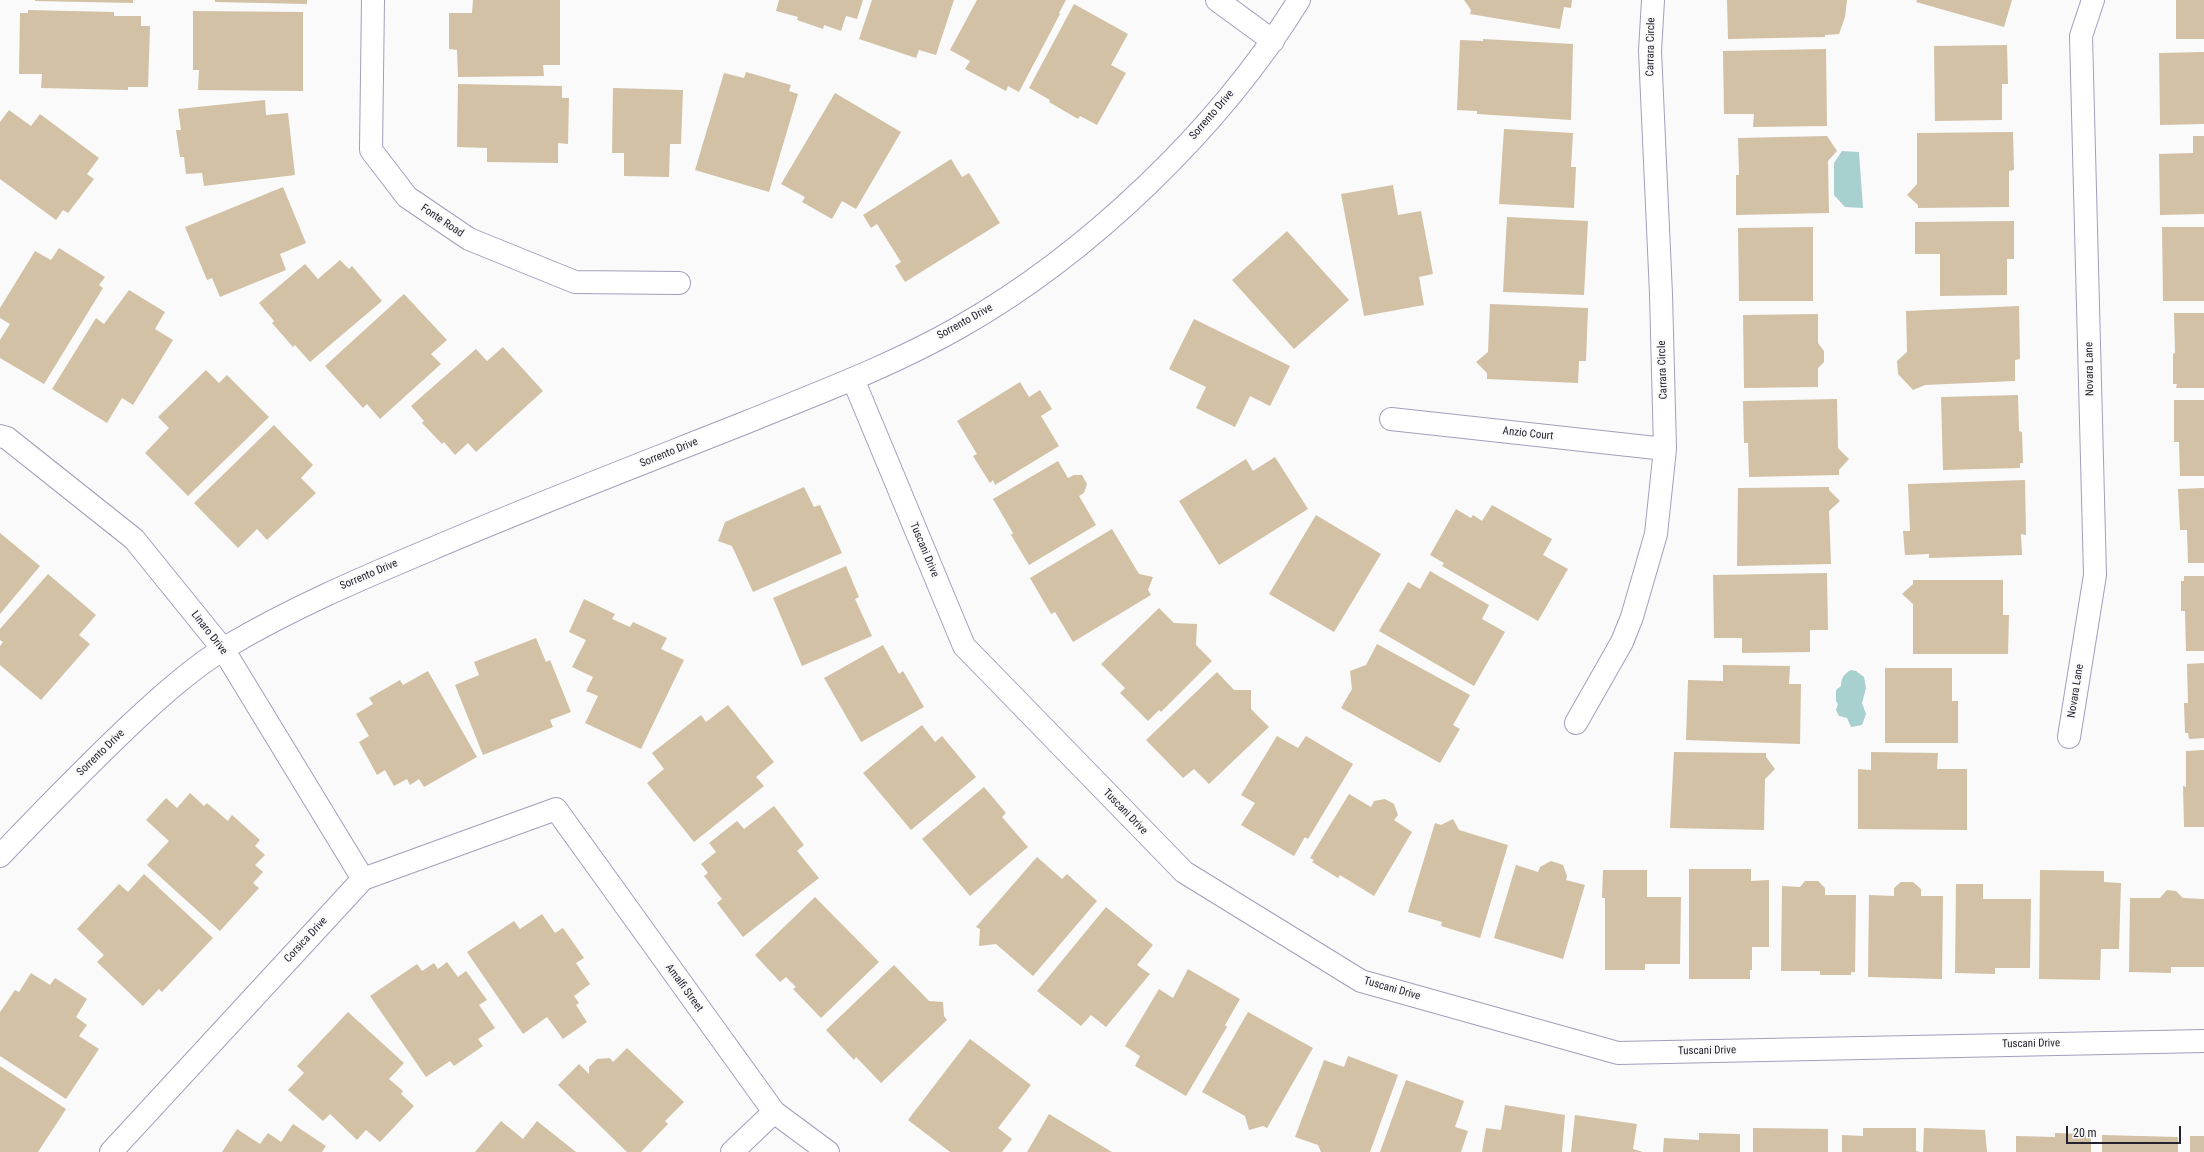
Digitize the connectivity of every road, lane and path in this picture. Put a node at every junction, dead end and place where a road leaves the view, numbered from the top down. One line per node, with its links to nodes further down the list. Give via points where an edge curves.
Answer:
1 (373, 0): 7 (street, Fonte Road, via 371,150 407,197 469,239 575,282)
2 (1217, 0): 6 (street)
3 (1299, 0): 6 (street, Sorrento Drive)
4 (1653, 0): 11 (street, Carrara Circle, via 1650,51)
5 (2093, 0): 14 (street, Novara Lane, via 2081,36 2095,574)
6 (1273, 42): 8 (street, Sorrento Drive, via 1209,120 1148,184 1049,268 955,330)
7 (679, 284)
8 (853, 379): 12 (street, Sorrento Drive, via 345,585); 18 (street, Tuscani Drive, via 964,646 1184,872 1361,981 1618,1052)
9 (1391, 419): 11 (street, Anzio Court)
10 (0, 436): 12 (street, Linaro Drive, via 7,438 134,539)
11 (1665, 449): 13 (street, Carrara Circle, via 1656,534 1632,617 1614,658)
12 (223, 649): 16 (street, Sorrento Drive, via 172,686 89,764); 17 (street, Linaro Drive)
13 (1576, 723)
14 (2069, 738)
15 (556, 809): 17 (street, Corsica Drive); 19 (street, Amalfi Street)
16 (0, 856)
17 (363, 879): 20 (street, Corsica Drive)
18 (2204, 1041)
19 (774, 1112): 21 (street); 22 (street, Amalfi Street)
20 (111, 1152)
21 (732, 1152)
22 (828, 1152)

